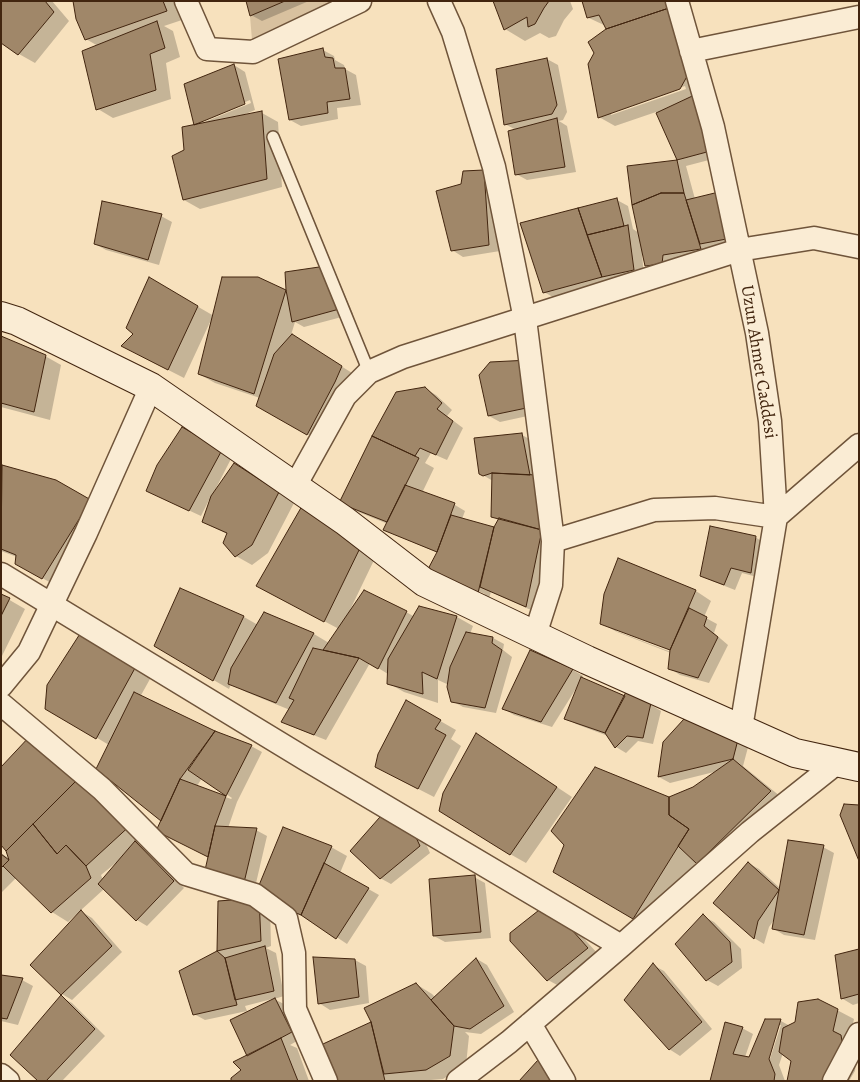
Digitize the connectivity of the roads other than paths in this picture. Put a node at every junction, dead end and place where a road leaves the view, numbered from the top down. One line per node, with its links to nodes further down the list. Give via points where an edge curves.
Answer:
1 (186, 1): 2 (street, via 207,49 253,52)
2 (360, 1)
3 (439, 1): 11 (street, via 453,32 494,167)
4 (677, 1): 6 (street, Uzun Ahmet Caddesi)
5 (859, 16): 6 (street)
6 (691, 51): 9 (street, Uzun Ahmet Caddesi, via 713,127)
7 (273, 137): 12 (lane)
8 (859, 247): 9 (street, via 814,238)
9 (739, 250): 11 (street); 16 (street, Uzun Ahmet Caddesi, via 757,333 770,421)
10 (1, 316): 13 (street)
11 (525, 318): 12 (street, via 404,357); 17 (street)
12 (369, 372): 15 (street, via 345,396)
13 (151, 387): 15 (street); 19 (street)
14 (859, 445): 16 (street)
15 (295, 486): 20 (street, via 345,520 424,582)
16 (776, 517): 17 (street, via 715,508 654,510); 23 (street, Uzun Ahmet Caddesi)
17 (553, 541): 20 (street, via 551,585)
18 (1, 574): 19 (street)
19 (51, 606): 21 (street, via 29,652); 25 (street)
20 (535, 635): 23 (street)
21 (1, 686)
22 (1, 704): 30 (street, via 102,789 186,874 255,895 286,918 294,953 294,1009)
23 (741, 728): 24 (street, via 794,753)
24 (849, 764): 25 (street, via 750,832)
25 (621, 946): 26 (street)
26 (530, 1024): 31 (street); 32 (street)
27 (859, 1034): 33 (street)
28 (1, 1075): 29 (street)
29 (8, 1081)
30 (326, 1081)
31 (458, 1081)
32 (564, 1081)
33 (834, 1081)

